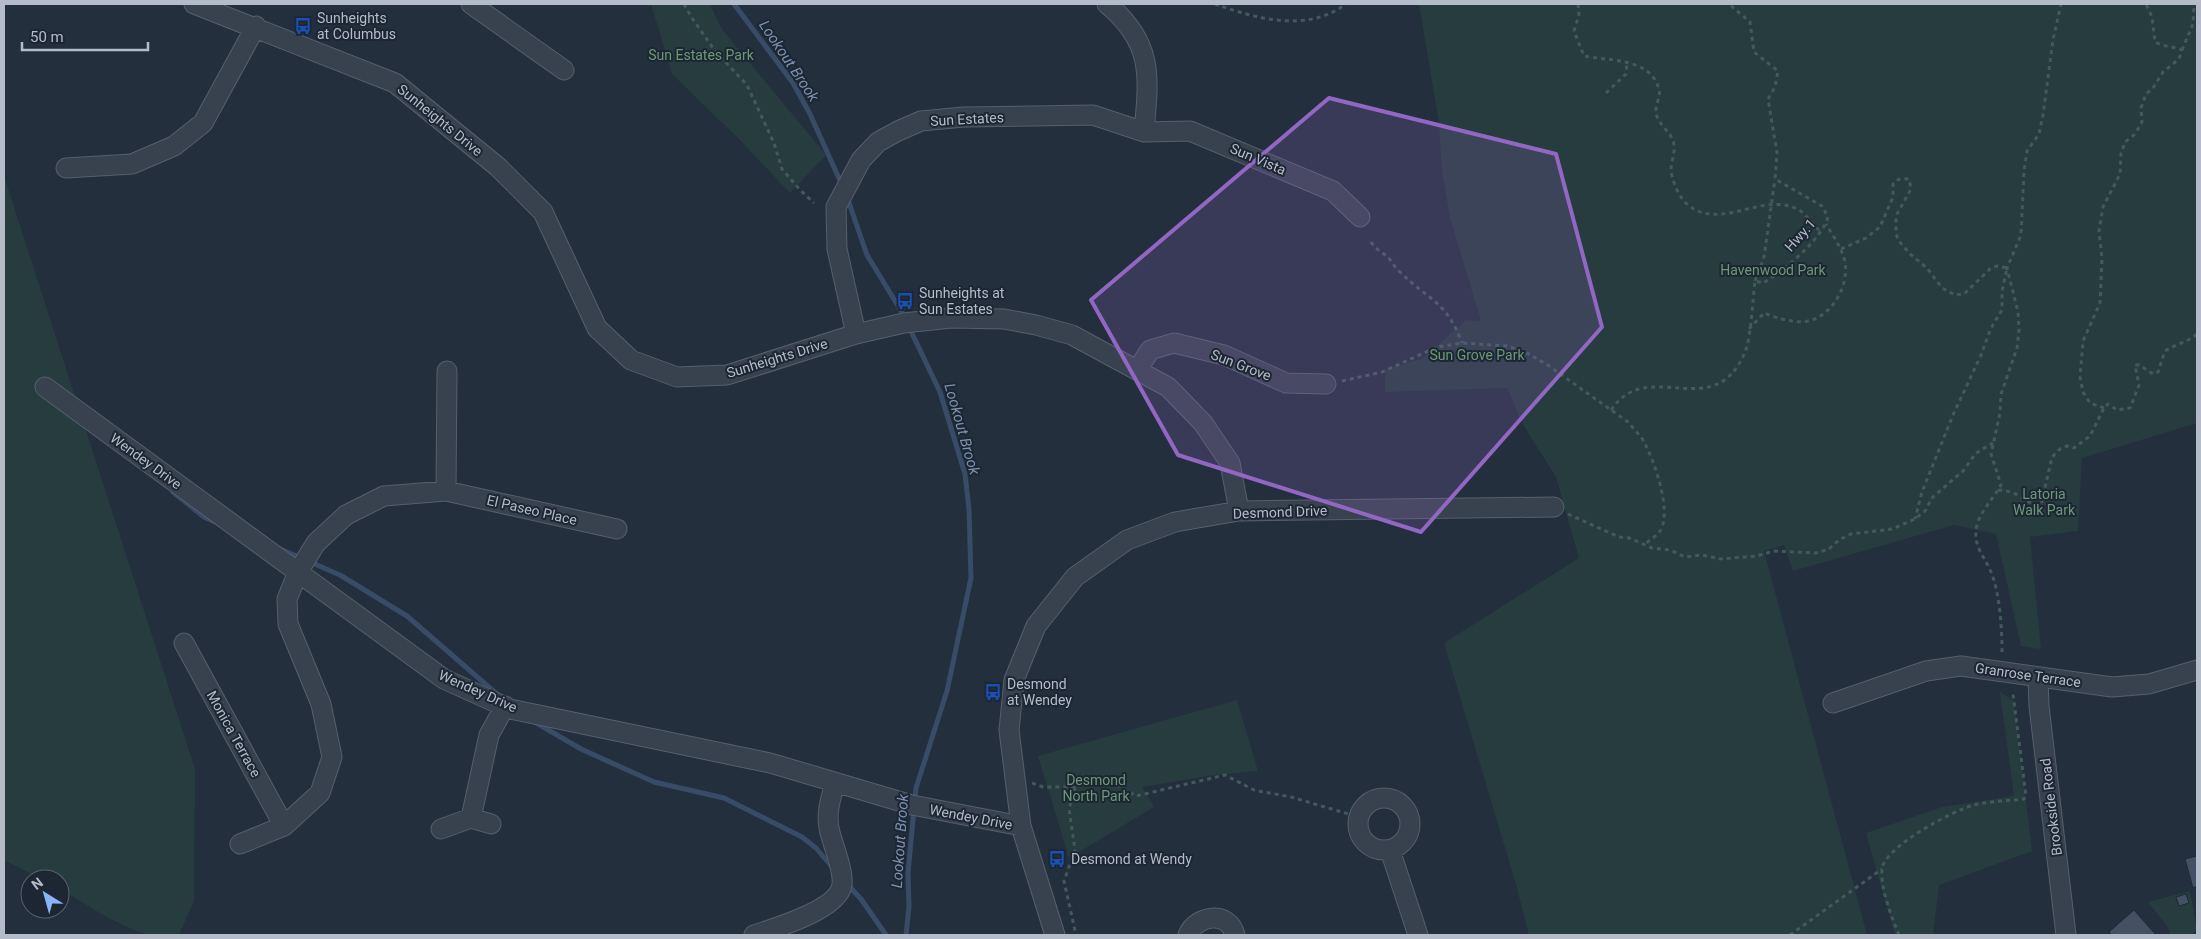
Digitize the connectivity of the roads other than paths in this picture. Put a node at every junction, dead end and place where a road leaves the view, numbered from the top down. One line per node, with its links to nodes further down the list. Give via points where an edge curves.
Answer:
1 (194, 4): 4 (street, Sunheights Drive)
2 (471, 4): 5 (street)
3 (1107, 4): 6 (street, via 1131,28 1144,56 1148,81)
4 (256, 26): 7 (street, via 203,123 174,146 132,164); 9 (street, Sunheights Drive, via 394,83 498,167 543,212 597,328 631,360 677,377 727,375)
5 (564, 70)
6 (1144, 132): 8 (street, Sun Vista, via 1190,130 1333,191); 9 (street, Sun Estates, via 1093,115 964,117 921,121 878,142 861,160 836,207 838,249)
7 (66, 168)
8 (1360, 216)
9 (856, 334): 10 (street, Sunheights Drive, via 904,323 951,318 1004,319 1072,335)
10 (1138, 369): 12 (street, Sun Grove, via 1150,350 1174,343 1224,355 1286,383); 16 (street, Sunheights Drive, via 1168,387 1203,423 1230,463)
11 (447, 371): 14 (street)
12 (1326, 384)
13 (45, 387): 18 (street, Wendey Drive)
14 (446, 491): 17 (street, El Paseo Place); 18 (street, El Paseo Place, via 384,496 346,515 316,543)
15 (1554, 507): 16 (street, Desmond Drive)
16 (1239, 511): 28 (street, Desmond Drive, via 1175,522 1128,540 1075,577 1036,626 1014,680 1008,730)
17 (617, 529)
18 (298, 572): 23 (street, Wendey Drive, via 444,679); 27 (street, via 286,599 288,624 321,704 332,757 320,793)
19 (184, 643): 27 (street, Monica Terrace)
20 (2197, 670): 21 (street, Granrose Terrace, via 2149,684 2112,687)
21 (2038, 678): 22 (street, Granrose Terrace, via 1961,666 1926,671); 37 (street, Brookside Road)
22 (1833, 703)
23 (505, 706): 24 (street, Wendey Drive, via 770,763); 25 (street, via 489,735)
24 (835, 783): 28 (street, Wendey Drive, via 939,812); 32 (street, via 827,809 842,885 836,896 822,908)
25 (471, 818): 26 (street); 29 (street)
26 (491, 824)
27 (284, 826): 30 (street)
28 (1021, 826): 33 (street, Desmond Drive)
29 (441, 828)
30 (240, 844)
31 (1390, 850): 31 (street, via 1379,850 1369,845 1360,832 1359,817 1364,807 1383,798 1394,800 1403,807 1410,827 1406,837); 36 (street)
32 (754, 935)
33 (1055, 935)
34 (1188, 935): 35 (street, via 1198,921 1208,917 1228,923)
35 (1235, 935)
36 (1418, 935)
37 (2066, 935)

